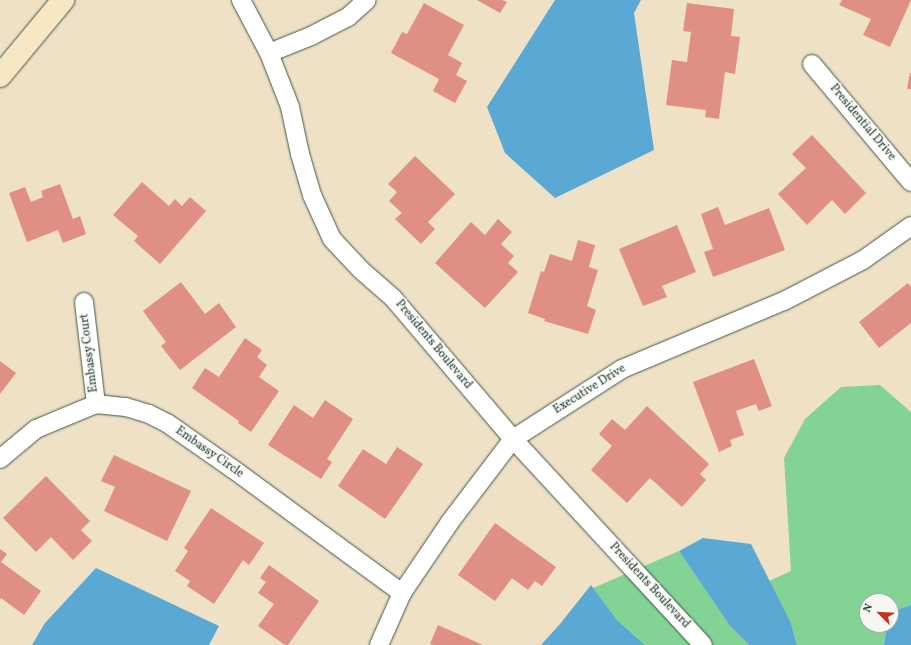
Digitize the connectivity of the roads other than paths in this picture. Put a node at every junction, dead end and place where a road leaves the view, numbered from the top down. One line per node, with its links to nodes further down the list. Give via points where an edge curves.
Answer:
1 (64, 0): 6 (street)
2 (241, 0): 4 (street, Presidents Boulevard)
3 (367, 0): 4 (street, via 348,17)
4 (269, 53): 11 (street, Presidents Boulevard, via 290,107 312,195 332,239 361,270 393,298)
5 (812, 64): 7 (street, Presidential Drive)
6 (0, 76)
7 (911, 182)
8 (911, 226): 11 (street, Executive Drive, via 863,260 784,302 622,369)
9 (84, 302): 10 (street, Embassy Court)
10 (96, 404): 12 (street, Embassy Circle, via 36,429); 13 (street, Embassy Circle, via 126,407 167,423)
11 (513, 439): 13 (street, Executive Drive, via 450,522); 15 (street, Presidents Boulevard)
12 (0, 459)
13 (402, 593): 14 (street, Executive Drive)
14 (379, 645)
15 (703, 645)

